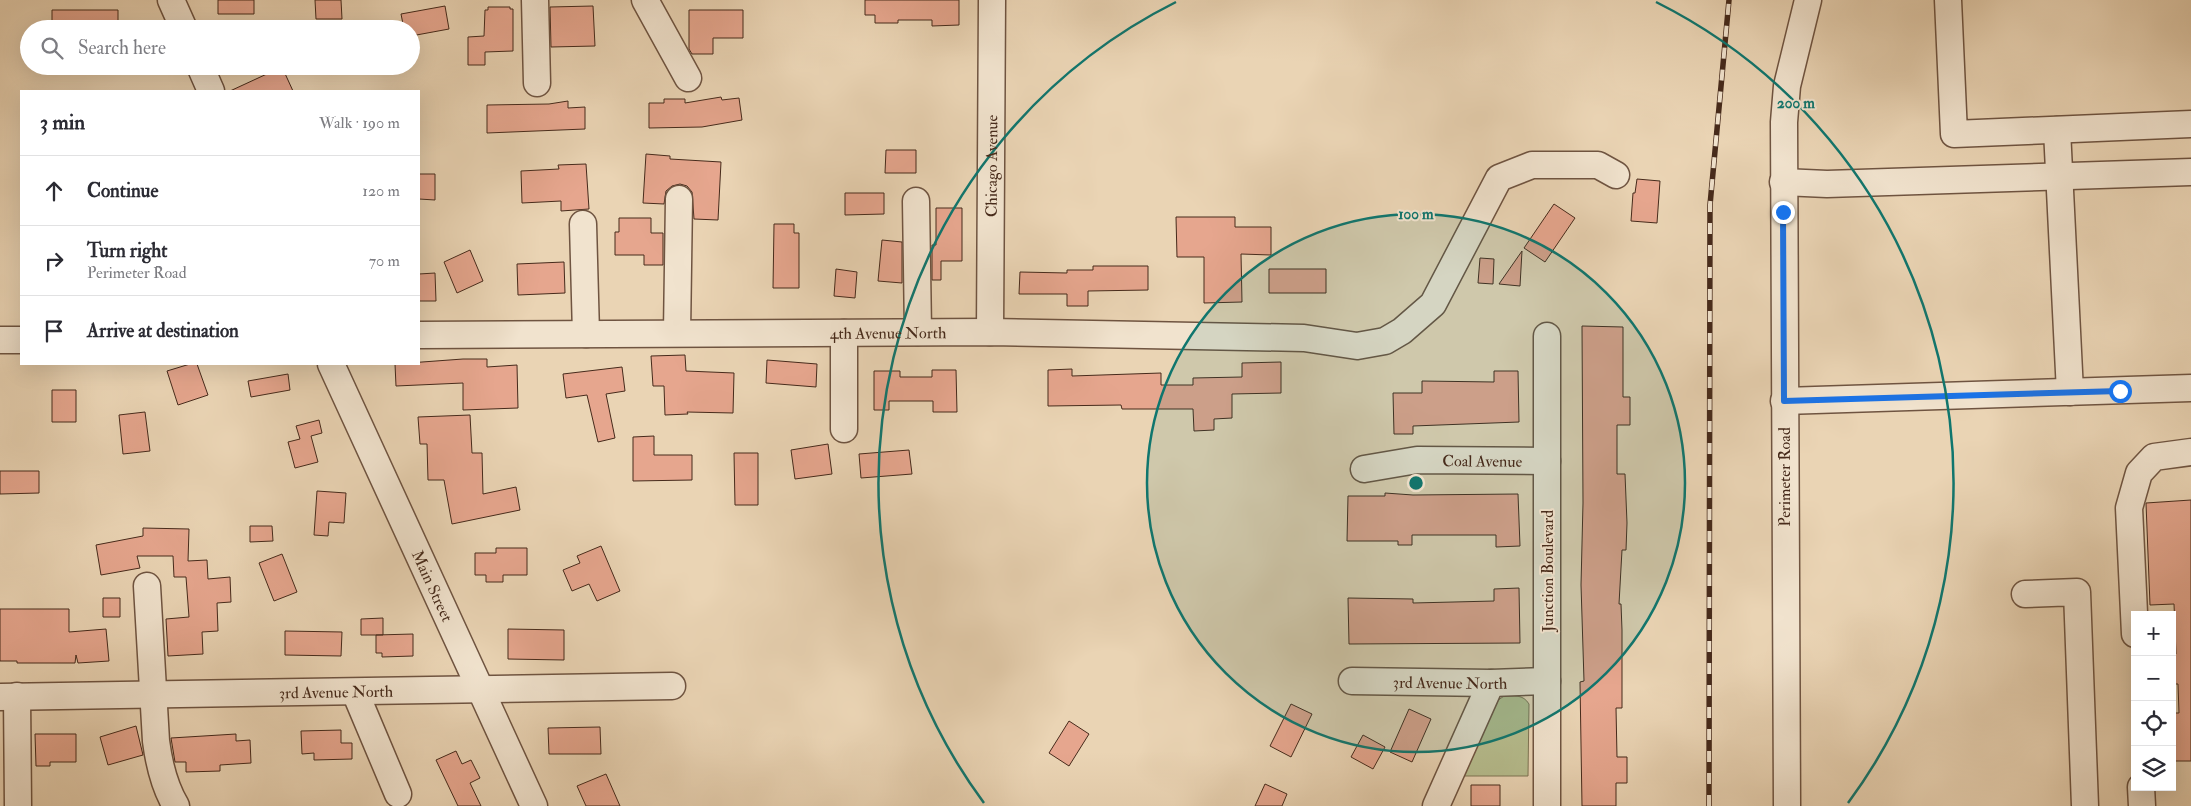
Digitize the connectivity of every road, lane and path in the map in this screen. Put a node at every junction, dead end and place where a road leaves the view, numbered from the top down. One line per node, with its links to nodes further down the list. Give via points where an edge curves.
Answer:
1 (172, 0): 7 (street)
2 (535, 0): 10 (street)
3 (645, 0): 9 (street)
4 (992, 0): 22 (street, Chicago Avenue)
5 (1808, 0): 17 (street, Perimeter Road, via 1787,86)
6 (1948, 0): 13 (street, via 1954,134)
7 (180, 20)
8 (204, 75): 11 (street)
9 (688, 78)
10 (537, 83)
11 (211, 90)
12 (2191, 124): 13 (street)
13 (2057, 130): 16 (street)
14 (2191, 172): 16 (street)
15 (1616, 175): 22 (street, 4th Avenue North, via 1598,165 1532,165 1499,178 1433,304 1385,341 1357,346 1304,338)
16 (2059, 176): 17 (street, via 1827,184); 32 (street)
17 (1783, 182): 33 (street, Perimeter Road)
18 (679, 199): 26 (street)
19 (916, 201): 21 (street)
20 (583, 224): 25 (street)
21 (918, 332): 22 (street, 4th Avenue North); 23 (street, 4th Avenue North)
22 (990, 332)
23 (844, 333): 26 (street, 4th Avenue North); 34 (street)
24 (420, 334): 25 (street, 4th Avenue North)
25 (586, 334): 26 (street, 4th Avenue North)
26 (677, 334)
27 (1547, 336): 36 (street, Junction Boulevard)
28 (0, 340): 29 (street)
29 (20, 340)
30 (331, 365): 45 (street, Main Street)
31 (2191, 388): 32 (street)
32 (2070, 392): 33 (street)
33 (1784, 401): 56 (street, Perimeter Road)
34 (844, 429)
35 (2191, 452): 40 (street, via 2154,457 2139,472 2129,508)
36 (1547, 462): 37 (street, Coal Avenue, via 1416,460); 42 (street, Junction Boulevard)
37 (1364, 469)
38 (148, 586): 47 (street)
39 (2025, 594): 57 (street, via 2077,592)
40 (2134, 611)
41 (1352, 681): 43 (street, 3rd Avenue North)
42 (1547, 681): 43 (street, 3rd Avenue North); 55 (street, Junction Boulevard)
43 (1491, 683): 54 (street)
44 (672, 686): 45 (street, 3rd Avenue North)
45 (482, 690): 46 (street, 3rd Avenue North); 53 (street, Main Street)
46 (355, 692): 47 (street, 3rd Avenue North); 50 (street)
47 (154, 694): 48 (street, 3rd Avenue North); 52 (street, via 160,766)
48 (8, 697): 51 (street)
49 (2141, 791): 58 (street)
50 (398, 794)
51 (18, 806)
52 (176, 806)
53 (534, 806)
54 (1436, 806)
55 (1547, 806)
56 (1787, 806)
57 (2086, 806)
58 (2142, 806)

